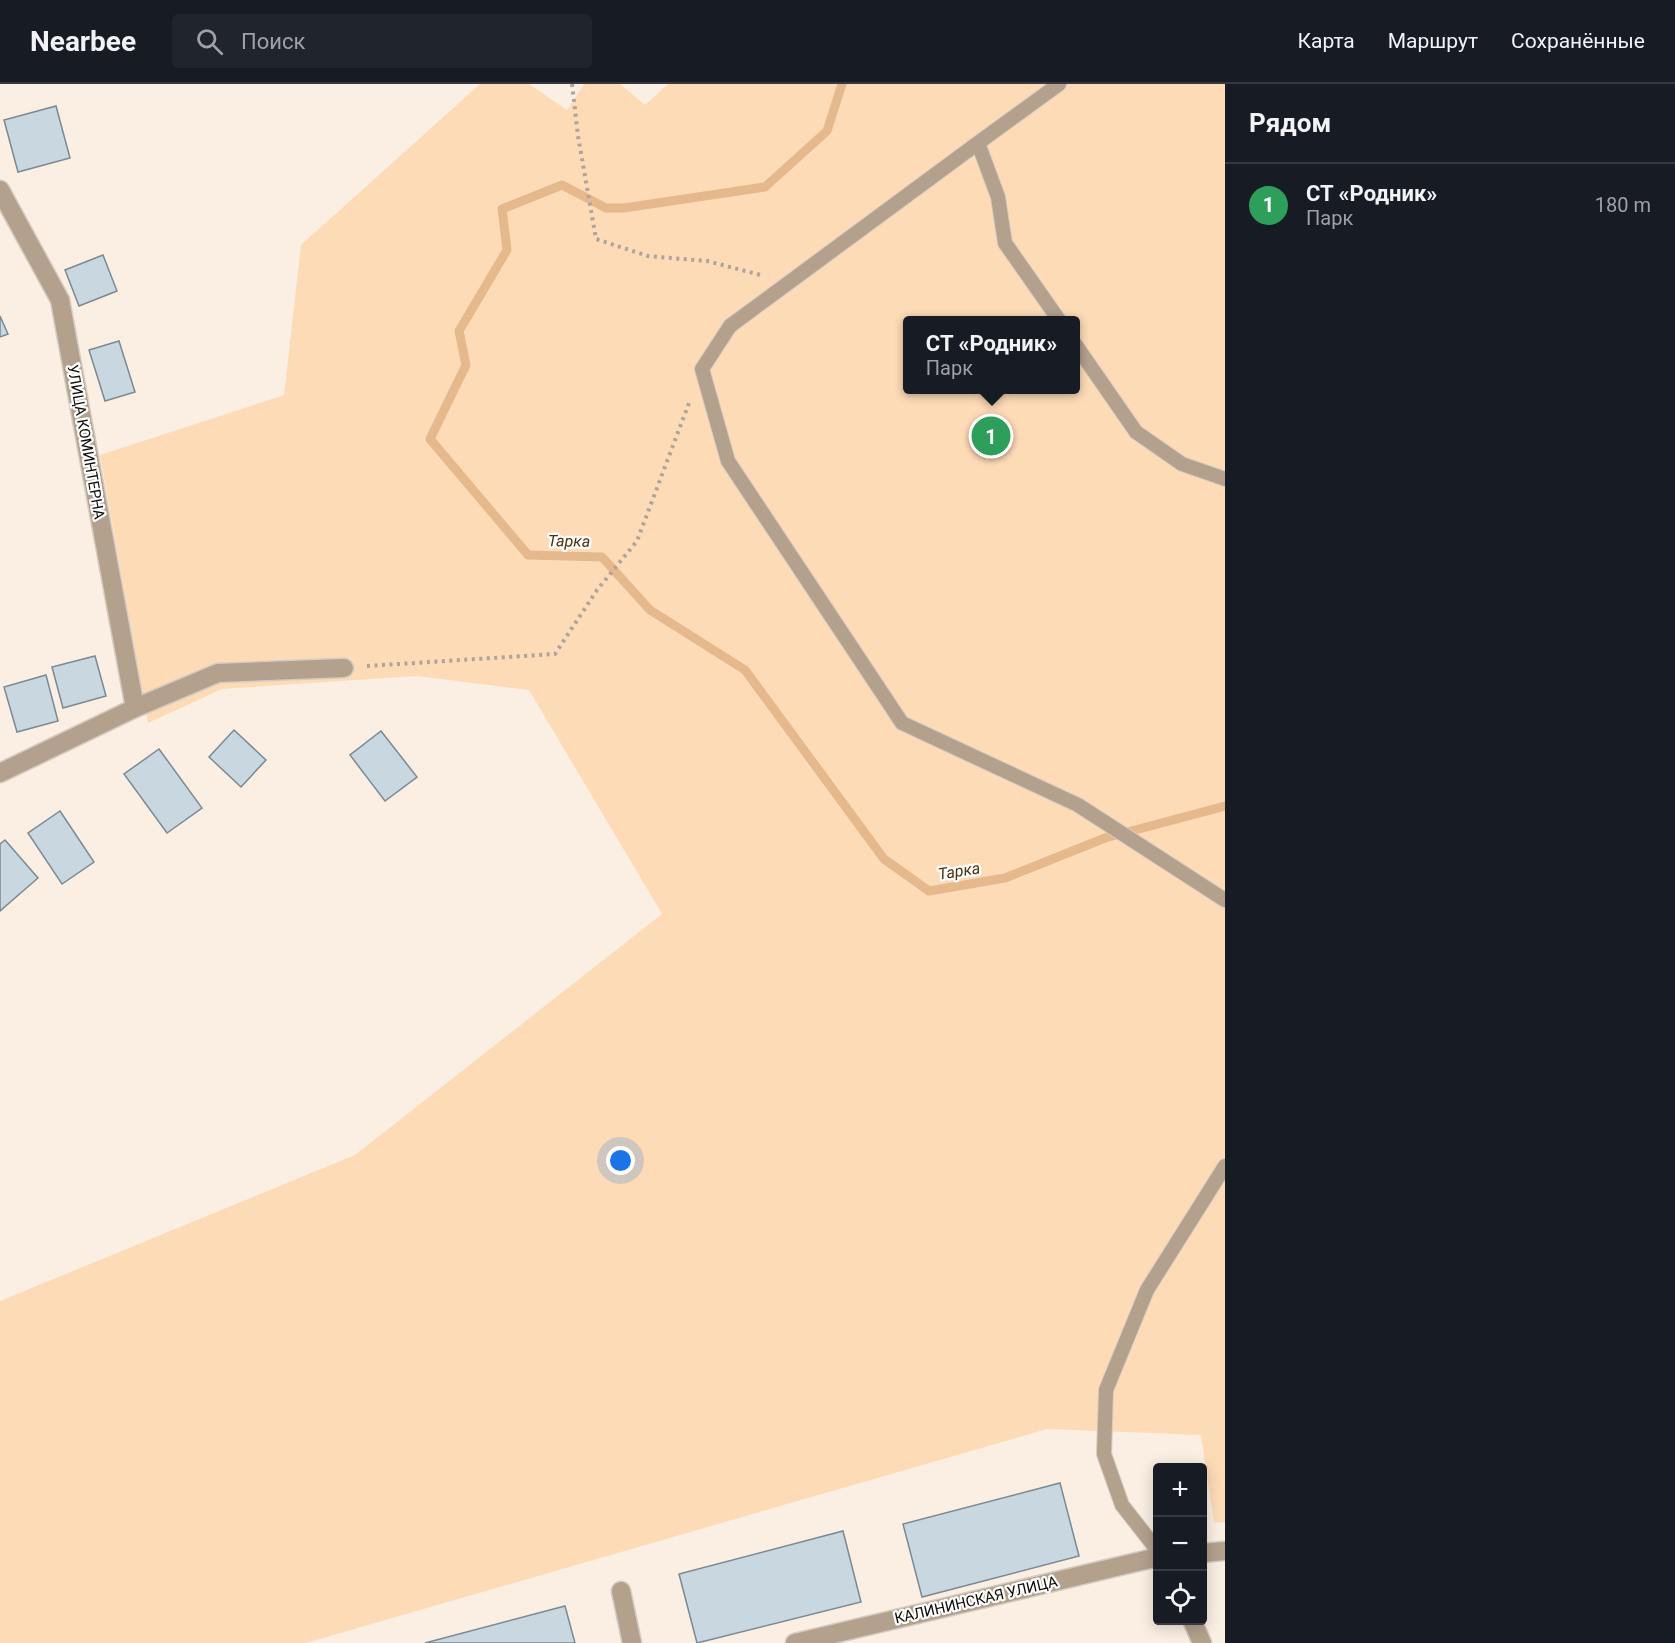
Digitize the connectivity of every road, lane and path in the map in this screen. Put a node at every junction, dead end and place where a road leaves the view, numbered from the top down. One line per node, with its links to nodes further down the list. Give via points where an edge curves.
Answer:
1 (572, 84): 5 (path, via 596,239 648,256 707,261)
2 (1059, 84): 3 (lane)
3 (978, 143): 5 (lane); 6 (lane, via 998,197 1005,243)
4 (0, 190): 11 (street, УЛИЦА КОМИНТЕРНА, via 60,300)
5 (788, 283): 8 (lane, via 730,326)
6 (1056, 316)
7 (1080, 351): 9 (lane, via 1136,432 1182,464)
8 (702, 369): 10 (path, via 637,541 597,590 555,654); 13 (lane, via 728,461 902,723 1078,805)
9 (1225, 479)
10 (344, 668): 11 (street, via 218,673)
11 (135, 708): 12 (street)
12 (0, 773)
13 (1225, 900)
14 (1225, 1166): 15 (lane, via 1147,1290 1106,1390 1104,1454 1122,1505)
15 (1153, 1545)
16 (1225, 1551): 17 (street)
17 (1207, 1553)
18 (1153, 1558): 22 (street, КАЛИНИНСКАЯ УЛИЦА)
19 (621, 1591): 21 (street)
20 (1194, 1625): 23 (street)
21 (632, 1643)
22 (795, 1643)
23 (1202, 1643)

